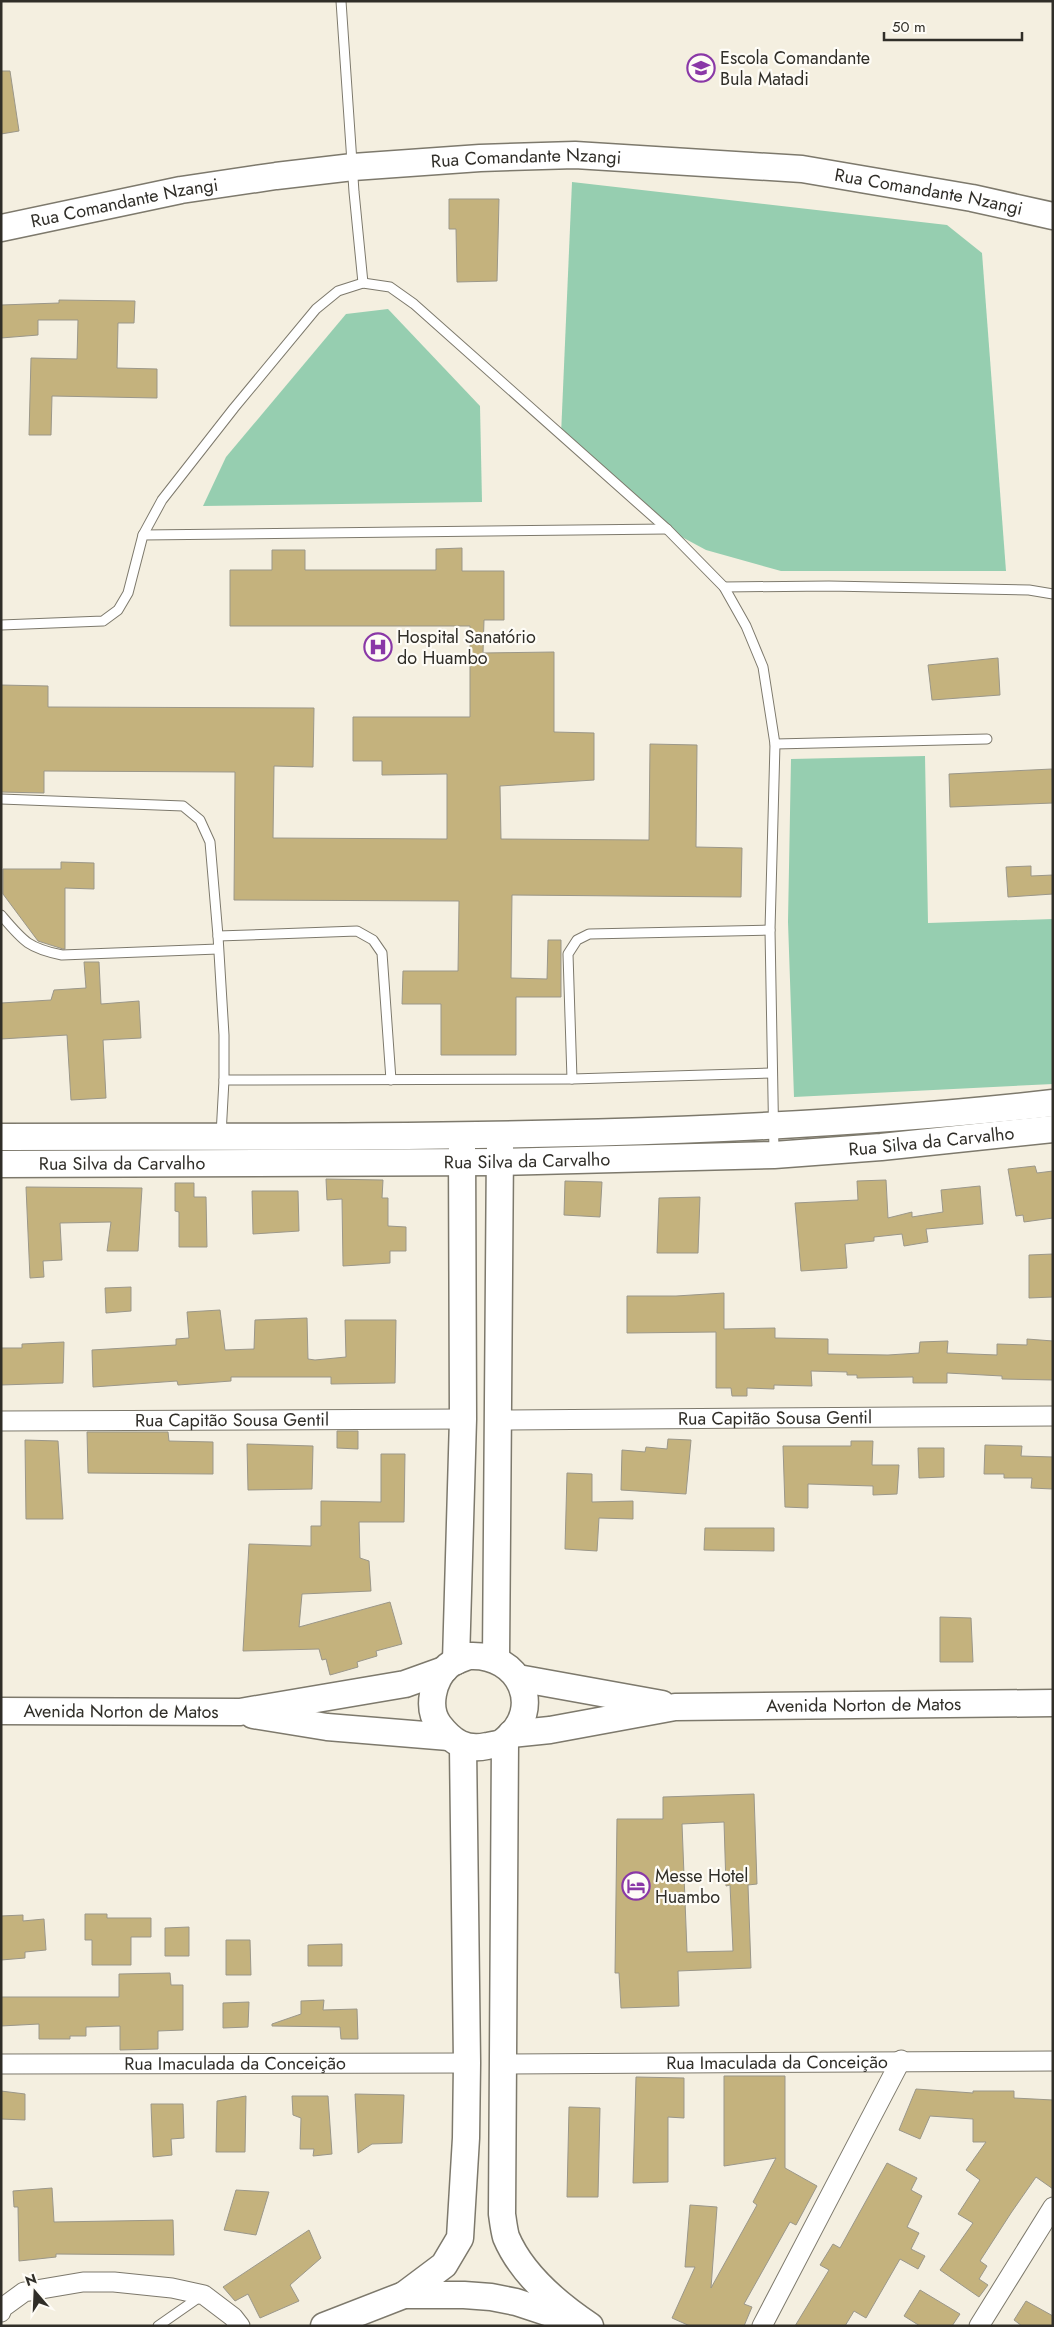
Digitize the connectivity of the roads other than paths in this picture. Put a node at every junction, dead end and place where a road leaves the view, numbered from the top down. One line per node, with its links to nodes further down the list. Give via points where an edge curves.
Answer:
1 (342, 1): 2 (lane)
2 (353, 167): 3 (street, Rua Comandante Nzangi, via 575,155 802,169 972,198); 4 (street, Rua Comandante Nzangi, via 181,190); 5 (lane)
3 (1053, 216)
4 (1, 228)
5 (363, 282): 6 (lane, via 390,287 414,304); 7 (lane, via 338,291 305,321 162,500)
6 (667, 529): 7 (lane); 8 (lane)
7 (143, 535): 10 (lane, via 128,593 118,610 102,621)
8 (724, 587): 9 (lane, via 1029,590); 12 (lane, via 764,667)
9 (1053, 594)
10 (1, 625)
11 (987, 739): 12 (lane)
12 (775, 744): 15 (lane)
13 (1, 799): 16 (lane, via 183,806 200,820 210,842)
14 (1, 915): 17 (lane, via 22,940 39,950 62,954)
15 (770, 930): 18 (lane); 19 (lane, via 589,934 577,940 568,954)
16 (218, 936): 17 (lane); 21 (lane, via 357,931 373,940 382,953)
17 (218, 949): 20 (lane)
18 (772, 1073): 19 (lane); 24 (lane)
19 (572, 1079): 21 (lane)
20 (224, 1080): 21 (lane); 31 (lane)
21 (391, 1080)
22 (1044, 1104): 23 (street, Rua Silva da Carvalho); 25 (street)
23 (881, 1118): 24 (street, Rua Silva da Carvalho); 30 (street)
24 (772, 1126): 26 (street, Rua Silva da Carvalho); 32 (lane)
25 (1045, 1130): 30 (street, Rua Silva da Carvalho)
26 (500, 1135): 27 (street, Rua Silva da Carvalho); 34 (street)
27 (462, 1136): 31 (street, Rua Silva da Carvalho); 33 (street)
28 (1, 1137): 29 (street, Rua Silva da Carvalho)
29 (77, 1137): 31 (street, Rua Silva da Carvalho); 36 (street)
30 (882, 1147): 32 (street, Rua Silva da Carvalho)
31 (221, 1151): 33 (street, Rua Silva da Carvalho); 36 (street, Rua Silva da Carvalho)
32 (774, 1155): 34 (street, Rua Silva da Carvalho)
33 (463, 1162): 34 (street, Rua Silva da Carvalho); 38 (street)
34 (500, 1162): 39 (street)
35 (1, 1164): 36 (street, Rua Silva da Carvalho)
36 (77, 1164)
37 (1053, 1416): 39 (street, Rua Capitão Sousa Gentil)
38 (463, 1419): 40 (street, Rua Capitão Sousa Gentil); 42 (street)
39 (497, 1420): 41 (street)
40 (1, 1421)
41 (496, 1659): 42 (street, via 469,1656); 43 (street)
42 (450, 1666): 47 (street, Avenida Norton de Matos, via 405,1684); 49 (street, via 434,1686 432,1705 437,1723)
43 (518, 1678): 45 (street, Avenida Norton de Matos); 48 (street, via 523,1713)
44 (1053, 1703): 45 (street, Avenida Norton de Matos)
45 (675, 1707): 48 (street, Avenida Norton de Matos)
46 (1, 1711): 47 (street, Avenida Norton de Matos)
47 (240, 1712): 49 (street, Avenida Norton de Matos, via 328,1727)
48 (508, 1737): 49 (street, via 482,1747); 54 (street)
49 (456, 1742): 52 (street)
50 (901, 2060): 51 (street, Rua Imaculada da Conceição); 54 (street, Rua Imaculada da Conceição); 63 (street)
51 (1053, 2061)
52 (467, 2063): 53 (street, Rua Imaculada da Conceição); 57 (street, via 460,2238 444,2265)
53 (1, 2064)
54 (502, 2064): 62 (street, via 502,2214 506,2236 532,2277)
55 (1053, 2208): 64 (street)
56 (204, 2295): 58 (street, via 162,2287 84,2282 24,2292); 59 (lane); 60 (street)
57 (404, 2295): 61 (street); 62 (street, via 464,2295 499,2299)
58 (1, 2312)
59 (158, 2326)
60 (240, 2326)
61 (324, 2326)
62 (590, 2326)
63 (762, 2326)
64 (980, 2326)

